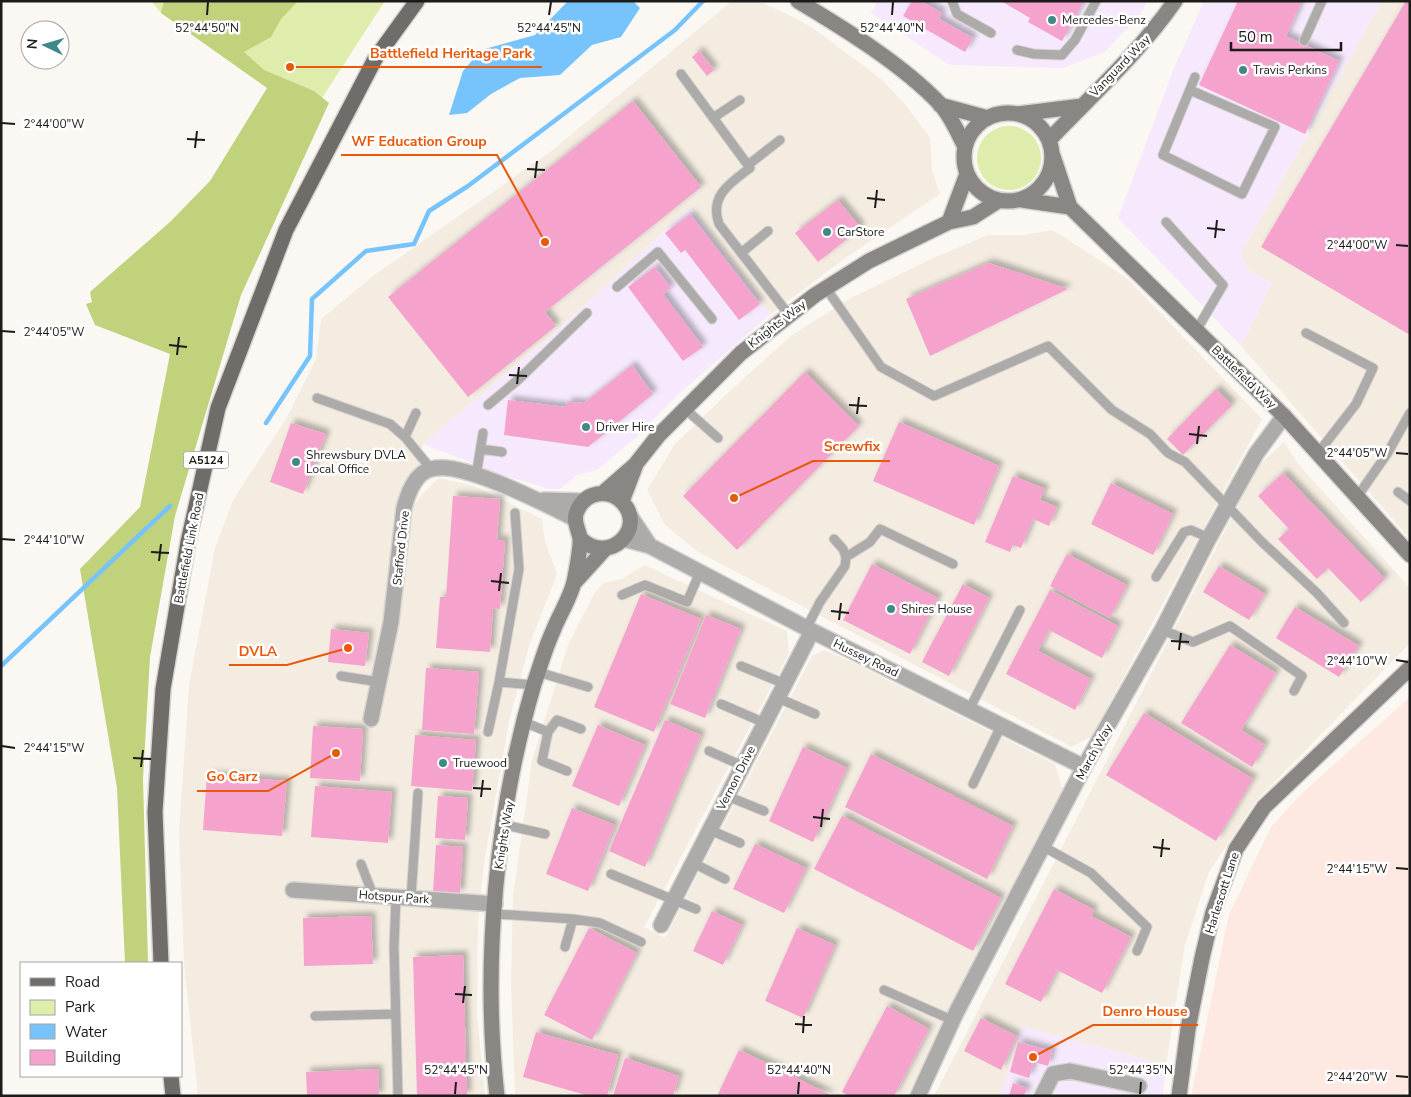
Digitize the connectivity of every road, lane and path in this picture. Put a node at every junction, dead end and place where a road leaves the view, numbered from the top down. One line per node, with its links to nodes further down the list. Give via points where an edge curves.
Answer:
1 (417, 1): 130 (main road, Battlefield Link Road / A5124, via 375,59 286,230 218,408 188,542 163,689 155,812)
2 (798, 1): 14 (street, via 892,63)
3 (952, 1): 7 (lane, via 957,14)
4 (1096, 1): 9 (lane, via 1075,40 1062,55)
5 (1175, 1): 15 (street, Vanguard Way, via 1130,58)
6 (1322, 1): 8 (lane)
7 (992, 33)
8 (1304, 41)
9 (1017, 50)
10 (681, 74): 17 (lane)
11 (1195, 77): 12 (lane)
12 (1190, 90): 12 (lane, via 1163,155 1242,194 1275,127)
13 (740, 100): 17 (lane)
14 (940, 105): 18 (street); 21 (street)
15 (1082, 106): 16 (street, Vanguard Way); 20 (street, Vanguard Way)
16 (1018, 114): 18 (street, via 998,114); 20 (street, via 1037,123)
17 (713, 118): 23 (lane)
18 (988, 118): 21 (street, via 978,125)
19 (780, 140): 23 (lane)
20 (1050, 140): 22 (street, Battlefield Way)
21 (965, 147): 24 (street)
22 (1053, 156): 25 (street, Battlefield Way, via 1045,183); 27 (street, Battlefield Way)
23 (748, 165): 31 (lane, via 750,168 727,185 714,212)
24 (967, 174): 26 (street, via 985,196); 28 (street)
25 (1022, 200): 26 (street); 27 (street)
26 (998, 201): 28 (street, Knights Way, via 973,217)
27 (1070, 207): 37 (street, Battlefield Way)
28 (949, 222): 33 (street, Knights Way, via 869,261)
29 (1166, 222): 37 (lane, via 1224,285)
30 (768, 231): 31 (lane)
31 (741, 253): 35 (lane)
32 (617, 287): 36 (lane, via 658,252)
33 (826, 288): 35 (street, Knights Way); 61 (lane, via 881,367 934,396 1048,346 1112,410 1150,434 1168,453 1184,462)
34 (587, 312): 40 (lane)
35 (789, 315): 41 (street, Knights Way, via 741,352)
36 (712, 319)
37 (1196, 331): 44 (street, Battlefield Way)
38 (1306, 333): 50 (lane, via 1373,368 1356,404)
39 (317, 398): 46 (lane, via 390,424)
40 (488, 405)
41 (684, 408): 47 (lane); 51 (street, Knights Way)
42 (416, 413): 46 (lane)
43 (1410, 413): 56 (lane, via 1387,454)
44 (1284, 416): 50 (street, Battlefield Way); 61 (street, March Way, via 1256,454)
45 (483, 433): 48 (lane)
46 (405, 437): 52 (lane)
47 (718, 438)
48 (481, 449): 49 (lane); 53 (lane)
49 (502, 452)
50 (1318, 453): 56 (street, Battlefield Way)
51 (636, 465): 55 (street, Knights Way); 59 (street, Knights Way)
52 (431, 469): 53 (street, via 446,468); 86 (street, Stafford Drive, via 415,480 407,495 397,586)
53 (476, 476): 57 (street)
54 (1398, 492): 60 (lane)
55 (603, 493): 58 (street, Knights Way); 59 (street)
56 (1357, 496): 71 (street, Battlefield Way)
57 (540, 500): 58 (street); 64 (street)
58 (584, 501): 64 (street)
59 (622, 501): 63 (street)
60 (1410, 501)
61 (1228, 507): 66 (street, March Way); 79 (lane)
62 (515, 513): 87 (lane, via 519,569)
63 (630, 516): 67 (street); 69 (street, Hussey Road)
64 (574, 519): 65 (street, Knights Way)
65 (580, 538): 70 (street, via 595,548); 76 (street, Knights Way)
66 (1209, 538): 75 (lane, via 1191,530 1184,532); 81 (street, March Way)
67 (624, 539): 69 (street, Hussey Road); 70 (street, Knights Way)
68 (834, 539): 72 (lane, via 844,549)
69 (650, 546): 74 (street, Hussey Road)
70 (606, 549): 76 (street, Knights Way)
71 (1410, 555)
72 (846, 557): 73 (lane, via 870,542 880,529); 80 (lane, via 845,566 820,602)
73 (953, 564)
74 (700, 572): 77 (lane, via 687,602 645,585); 80 (street, Hussey Road)
75 (1156, 577)
76 (574, 583): 85 (street, Knights Way)
77 (622, 595)
78 (1020, 610): 93 (lane)
79 (1344, 623)
80 (809, 630): 88 (street, Vernon Drive); 93 (street, Hussey Road)
81 (1162, 630): 90 (lane, via 1194,642 1230,626 1302,676); 104 (street, March Way)
82 (741, 666): 88 (lane)
83 (1410, 668): 142 (street, Harlescott Lane, via 1264,807 1236,848 1213,912 1202,958)
84 (341, 676): 86 (lane)
85 (536, 679): 87 (lane); 89 (lane); 96 (street, Knights Way)
86 (379, 682): 95 (street, Stafford Drive)
87 (499, 682): 100 (lane)
88 (785, 684): 91 (street, Vernon Drive)
89 (588, 686)
90 (1294, 691)
91 (778, 698): 94 (lane); 97 (street, Vernon Drive)
92 (721, 704): 97 (lane)
93 (970, 710): 98 (street, Hussey Road)
94 (815, 714)
95 (371, 719)
96 (524, 722): 101 (lane); 110 (street, Knights Way)
97 (765, 722): 103 (street, Vernon Drive)
98 (1001, 726): 104 (street, Hussey Road); 106 (lane)
99 (581, 729): 101 (lane, via 557,720)
100 (488, 732)
101 (548, 732): 105 (lane, via 542,761)
102 (709, 751): 103 (lane)
103 (743, 766): 108 (street, Vernon Drive)
104 (1084, 767): 114 (street, March Way)
105 (566, 771)
106 (973, 784)
107 (418, 793): 121 (lane)
108 (727, 796): 109 (lane); 111 (street, Vernon Drive)
109 (764, 811)
110 (505, 825): 112 (lane); 123 (street, Knights Way)
111 (710, 830): 113 (lane); 115 (street, Vernon Drive)
112 (545, 834)
113 (740, 842)
114 (1044, 847): 129 (lane, via 1091,873 1147,927); 134 (street, March Way)
115 (693, 863): 118 (lane); 122 (street, Vernon Drive)
116 (360, 864): 120 (lane)
117 (611, 874): 122 (lane)
118 (725, 879)
119 (293, 890): 120 (street, Hotspur Park)
120 (373, 895): 121 (street, Hotspur Park)
121 (403, 897): 123 (street, Hotspur Park); 132 (lane, via 394,947)
122 (674, 900): 124 (lane); 126 (street, Vernon Drive)
123 (495, 909): 125 (lane); 140 (street, Knights Way, via 491,1002)
124 (696, 909)
125 (573, 919): 127 (lane, via 600,923); 128 (lane)
126 (661, 925)
127 (641, 942)
128 (565, 947)
129 (1137, 951)
130 (161, 962)
131 (884, 990): 134 (lane)
132 (396, 1014): 133 (lane); 139 (lane)
133 (315, 1016)
134 (952, 1020): 141 (street, March Way)
135 (171, 1077): 138 (main road)
136 (1139, 1086): 137 (street, via 1070,1071 1053,1074)
137 (1044, 1091)
138 (173, 1096)
139 (398, 1096)
140 (497, 1096)
141 (918, 1096)
142 (1179, 1096)

